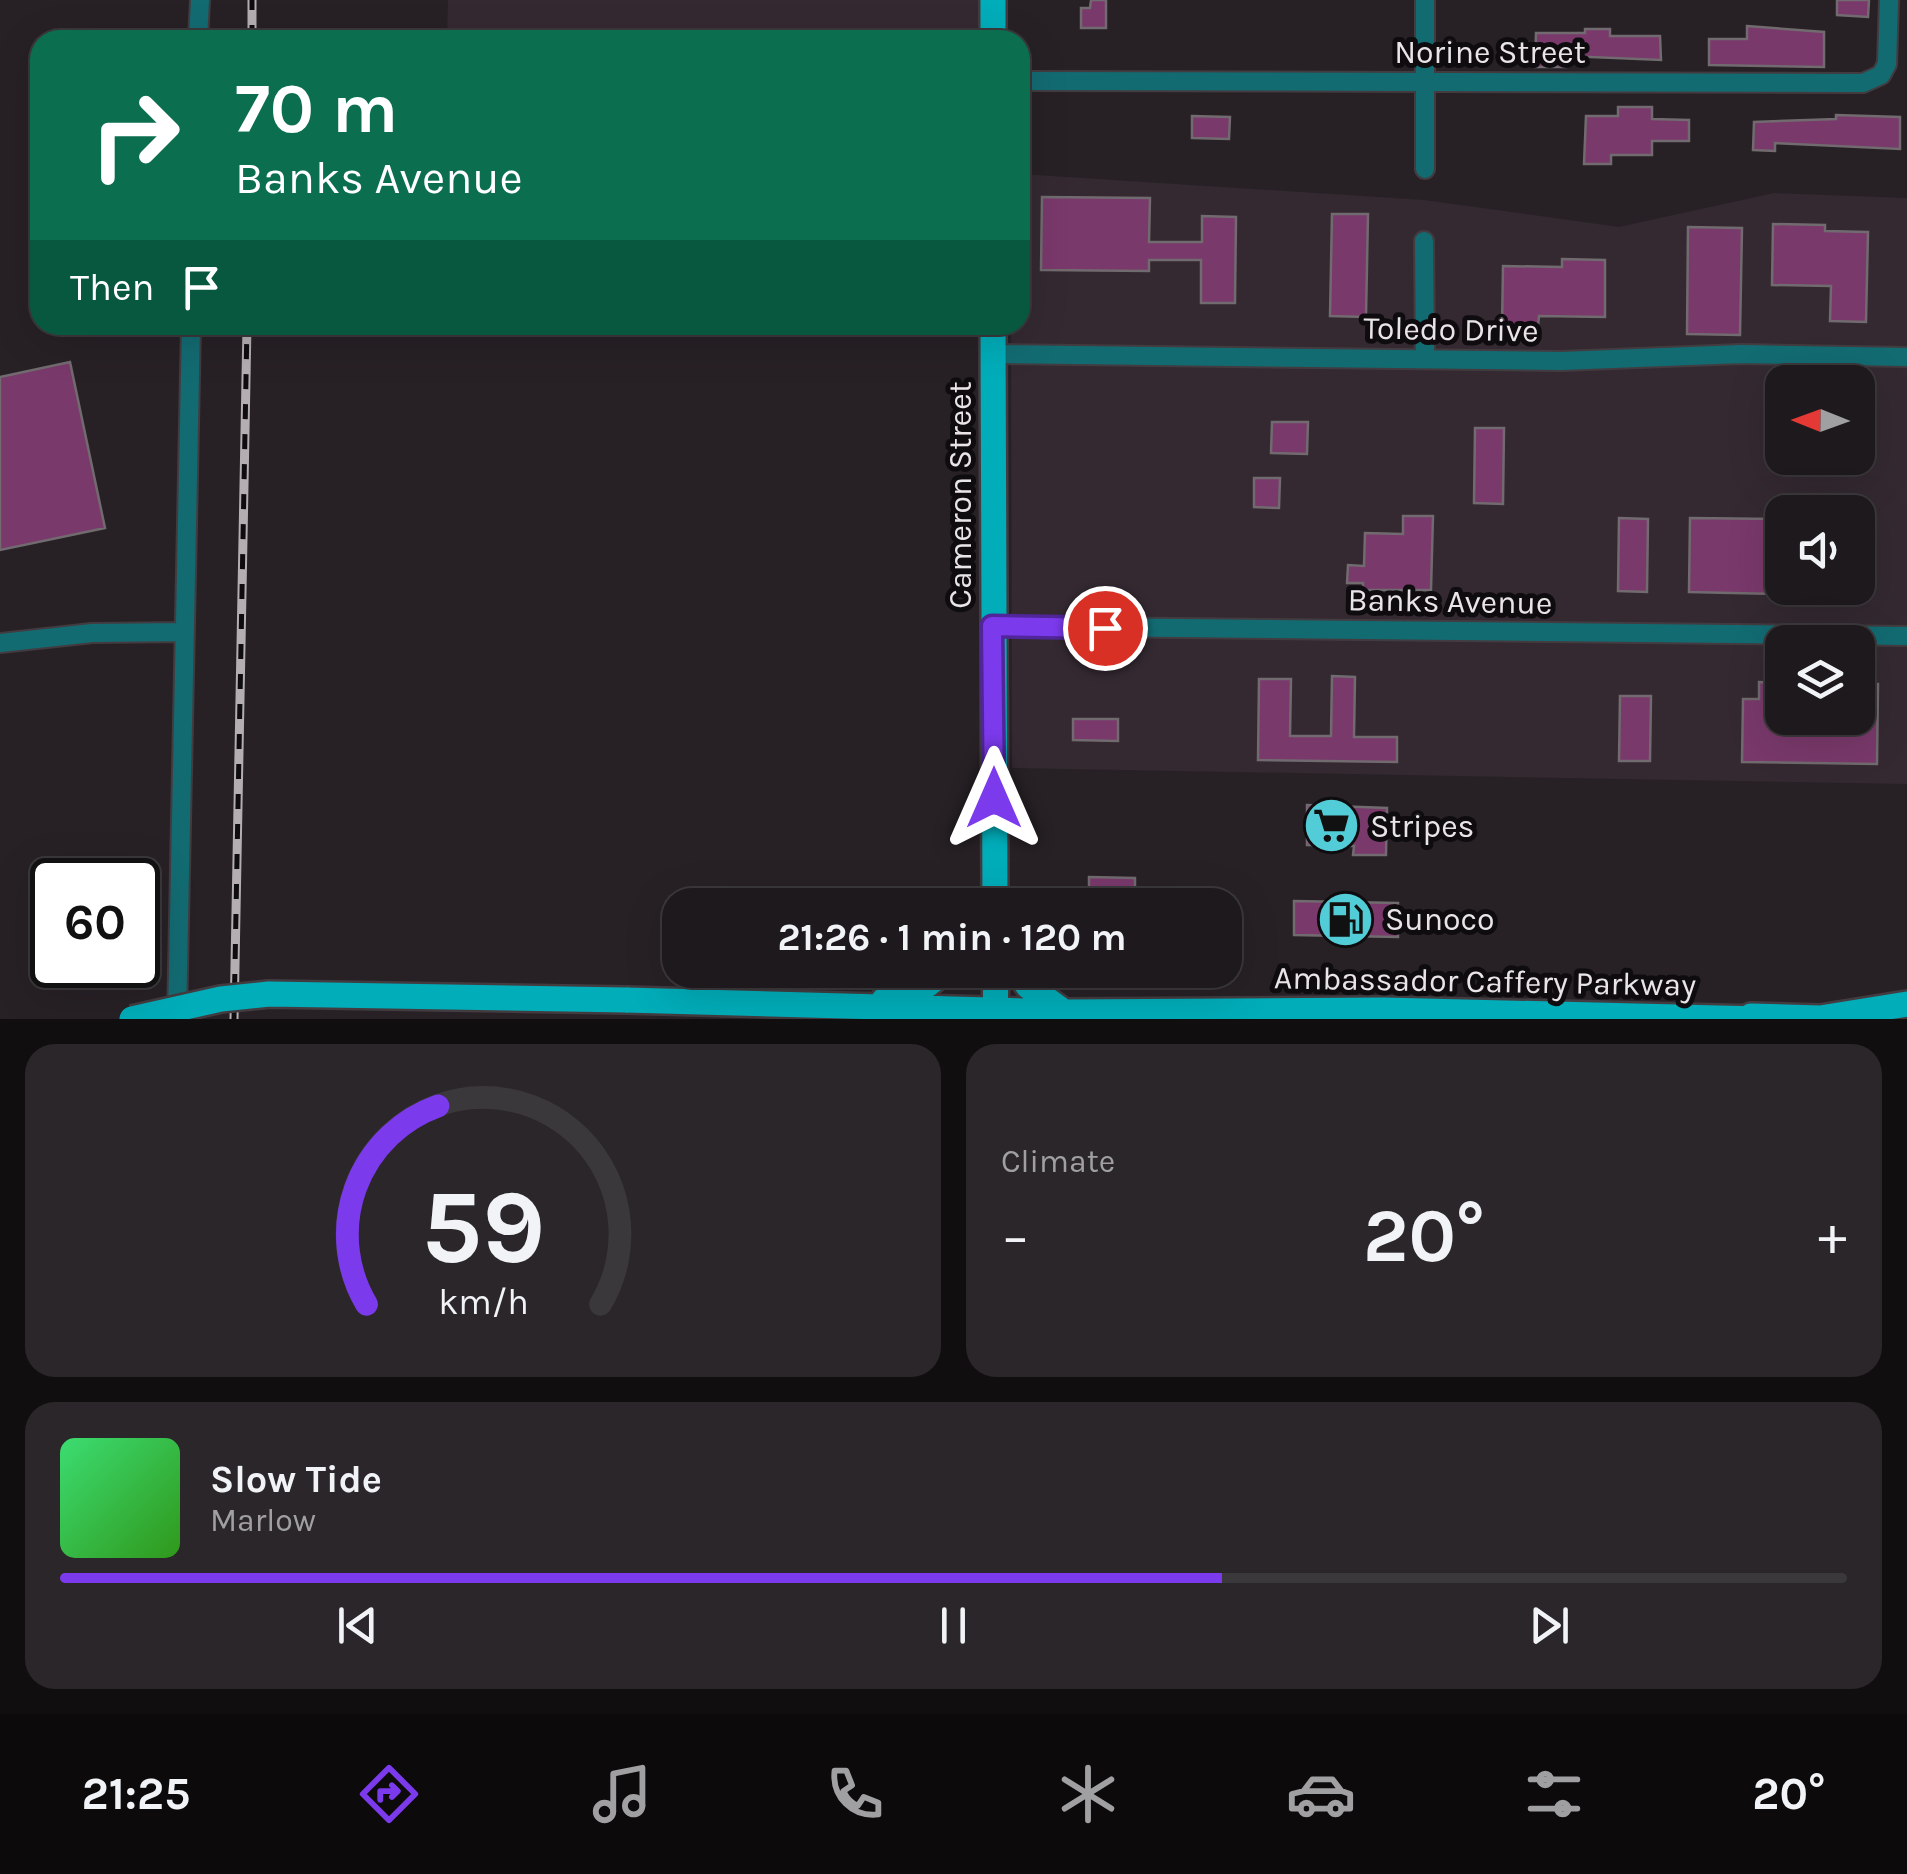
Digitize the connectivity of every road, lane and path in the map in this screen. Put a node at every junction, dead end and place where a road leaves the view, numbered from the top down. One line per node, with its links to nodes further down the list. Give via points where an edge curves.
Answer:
1 (200, 0): 5 (street)
2 (993, 0): 6 (main road)
3 (1426, 0): 8 (street)
4 (1889, 0): 8 (street, Norine Street, via 1887,64 1863,83)
5 (198, 30)
6 (992, 30)
7 (1030, 82): 8 (street, Norine Street)
8 (1424, 82): 9 (street)
9 (1425, 169)
10 (1424, 241): 15 (street)
11 (191, 335): 17 (street)
12 (993, 335): 13 (main road, Cameron Street)
13 (993, 354): 15 (street, Toledo Drive); 16 (main road, Cameron Street)
14 (1907, 357): 15 (street, Toledo Drive)
15 (1425, 358)
16 (992, 626): 18 (street, Banks Avenue); 20 (main road, Cameron Street)
17 (184, 632): 19 (street); 31 (street)
18 (1907, 636)
19 (0, 643)
20 (993, 888)
21 (916, 988): 25 (main road)
22 (996, 988): 27 (main road)
23 (1031, 988): 26 (main road)
24 (1907, 1004): 32 (main road, Ambassador Caffery Parkway)
25 (854, 1007): 27 (main road, Ambassador Caffery Parkway); 30 (main road, Ambassador Caffery Parkway, bridge, via 288,994 222,999)
26 (1064, 1012): 27 (main road, Ambassador Caffery Parkway); 28 (main road, Ambassador Caffery Parkway)
27 (995, 1014)
28 (1384, 1015): 29 (main road, Ambassador Caffery Parkway)
29 (1755, 1018): 32 (main road, Ambassador Caffery Parkway)
30 (132, 1019)
31 (177, 1019)
32 (1792, 1019)

